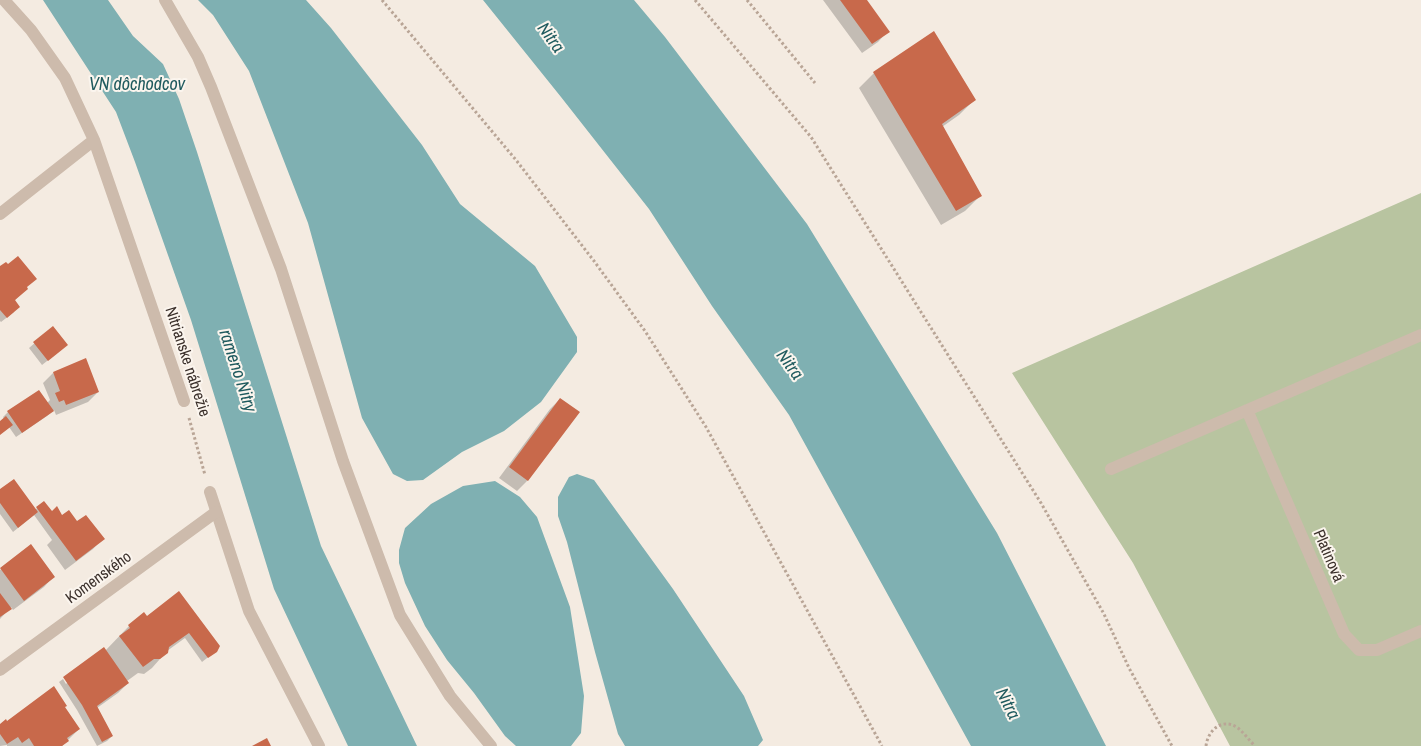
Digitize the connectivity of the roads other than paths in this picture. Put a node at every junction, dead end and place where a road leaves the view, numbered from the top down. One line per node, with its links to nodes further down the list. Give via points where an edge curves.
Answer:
1 (4, 0): 3 (street, Nitrianske nábrežie, via 31,30 65,78)
2 (165, 0): 14 (street, via 198,57 257,205 343,461 400,615 450,696)
3 (94, 140): 4 (street); 6 (street, Nitrianske nábrežie)
4 (0, 214)
5 (1421, 335): 7 (street)
6 (184, 401)
7 (1247, 410): 8 (street); 11 (street, Platinová, via 1344,634 1359,650 1377,650)
8 (1111, 469)
9 (210, 492): 10 (street)
10 (216, 512): 12 (street, Komenského); 13 (street, via 249,611)
11 (1421, 631)
12 (0, 670)
13 (319, 746)
14 (490, 746)

